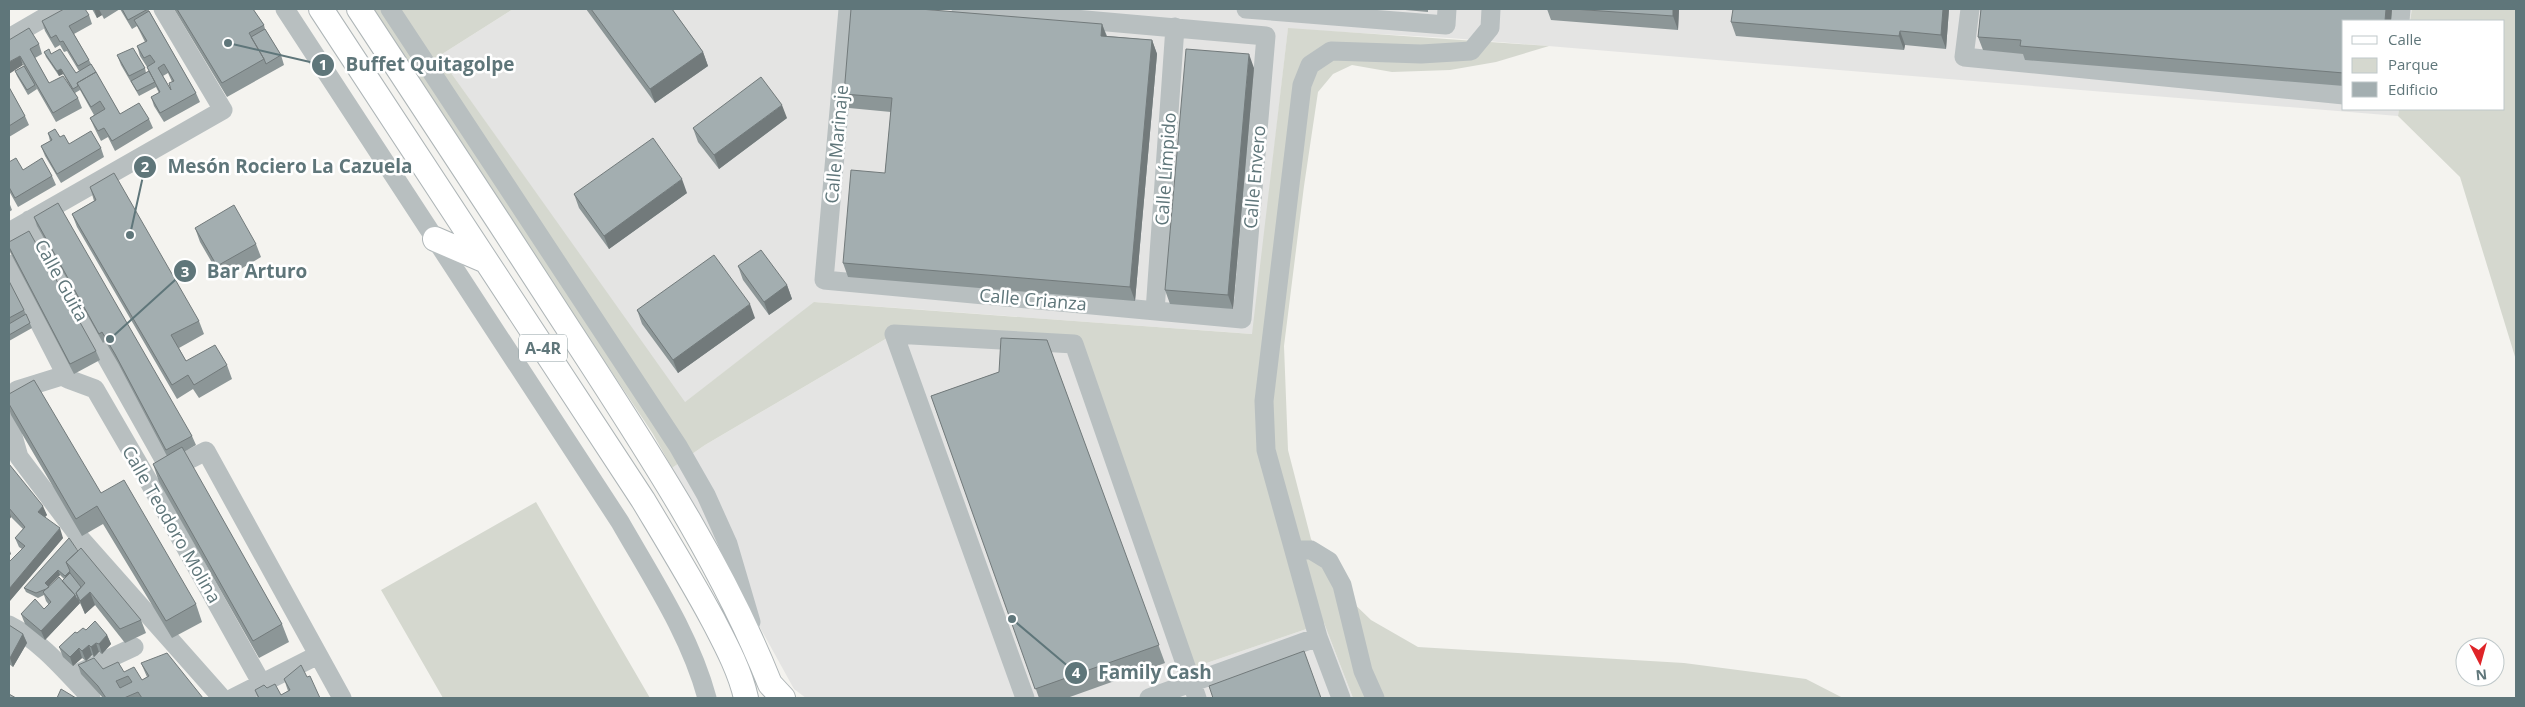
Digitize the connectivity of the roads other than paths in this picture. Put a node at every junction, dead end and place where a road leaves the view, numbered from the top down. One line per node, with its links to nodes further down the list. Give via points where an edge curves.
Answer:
1 (59, 9): 14 (street)
2 (163, 9): 16 (street, via 222,110)
3 (285, 9): 18 (street)
4 (321, 9): 19 (main road, A-4R)
5 (359, 9): 35 (main road, A-4R, via 672,489)
6 (390, 9): 35 (street, via 678,446 728,544)
7 (848, 9): 21 (street, Calle Marinaje)
8 (960, 9): 13 (street)
9 (1246, 9): 12 (street)
10 (1491, 9): 30 (street, via 1490,28 1471,51 1421,54 1331,51 1310,65 1302,85 1264,401 1266,450)
11 (1970, 9): 15 (street, via 1964,57)
12 (1446, 17)
13 (1175, 27): 22 (street, Calle Límpido); 23 (street, Calle Envero, via 1266,36)
14 (9, 38)
15 (2342, 94)
16 (29, 220): 17 (street); 28 (street, Calle Guita)
17 (9, 232)
18 (435, 239): 19 (main road); 43 (street, via 620,522 691,653)
19 (486, 261): 44 (main road, A-4R, via 691,579 724,641)
20 (9, 264): 24 (street)
21 (824, 280): 22 (street, Calle Crianza)
22 (1155, 310): 23 (street, Calle Crianza)
23 (1242, 319)
24 (68, 378): 25 (street); 29 (street, Calle Teodoro Molina, via 95,389)
25 (13, 382): 26 (street)
26 (9, 413)
27 (9, 422): 40 (street, via 18,457 81,539)
28 (170, 470): 29 (street); 34 (street, via 206,451)
29 (149, 482): 37 (street, Calle Teodoro Molina)
30 (1294, 550): 32 (street); 49 (street, via 1312,550 1328,561 1342,585 1363,671)
31 (13, 627): 36 (street)
32 (1318, 637): 38 (street); 48 (street)
33 (134, 648): 36 (street)
34 (318, 655): 37 (street); 42 (street)
35 (762, 662): 45 (main road, A-4R, via 770,684)
36 (71, 677): 39 (street)
37 (262, 684): 41 (street)
38 (1194, 691): 46 (street, via 1074,344 894,334); 47 (street)
39 (91, 698)
40 (222, 698)
41 (233, 698)
42 (342, 698)
43 (707, 698)
44 (746, 698)
45 (783, 698)
46 (1025, 698)
47 (1149, 698)
48 (1341, 698)
49 (1375, 698)

